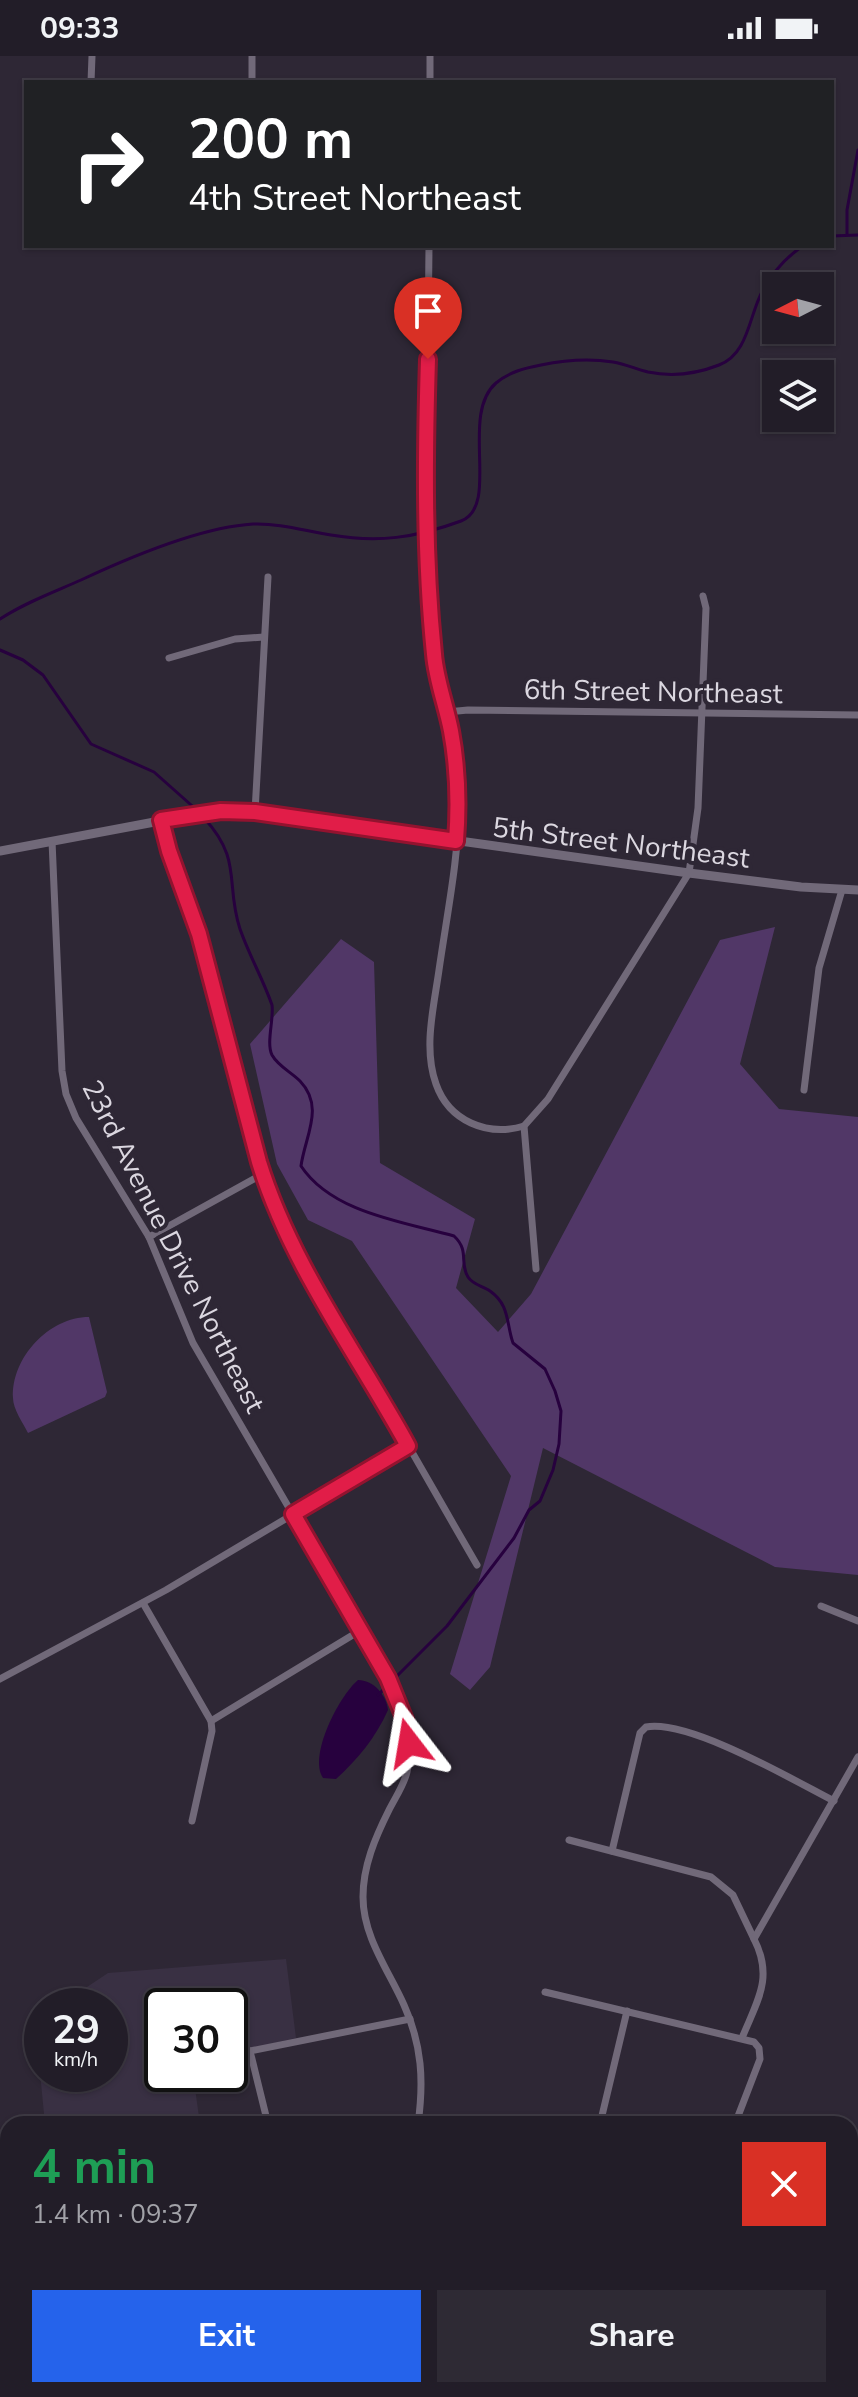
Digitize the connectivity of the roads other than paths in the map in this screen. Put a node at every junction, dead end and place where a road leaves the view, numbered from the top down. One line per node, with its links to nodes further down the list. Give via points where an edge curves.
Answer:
1 (92, 56): 4 (street)
2 (252, 56): 5 (street)
3 (430, 56): 6 (street)
4 (91, 80)
5 (252, 80)
6 (430, 80)
7 (429, 248): 12 (street, via 428,556 434,659)
8 (268, 577): 10 (street)
9 (703, 596): 13 (street)
10 (264, 637): 11 (street, via 235,639); 15 (street)
11 (169, 658)
12 (447, 712): 13 (street, 6th Street Northeast); 18 (street, via 458,782)
13 (701, 713): 14 (street, 6th Street Northeast); 20 (street, via 698,808)
14 (858, 715)
15 (255, 812): 16 (street, 5th Street Northeast); 18 (street, 5th Street Northeast)
16 (161, 820): 17 (street, 5th Street Northeast); 25 (street, via 199,934)
17 (52, 841): 19 (street, 5th Street Northeast); 26 (street, 23rd Avenue Drive Northeast, via 66,1094)
18 (456, 841): 20 (street, 5th Street Northeast); 24 (street, via 431,1065 449,1107 482,1129)
19 (0, 851)
20 (689, 873): 21 (street, 5th Street Northeast); 24 (street, via 548,1099)
21 (842, 890): 22 (street, 5th Street Northeast); 23 (street, via 819,968)
22 (858, 890)
23 (804, 1090)
24 (524, 1126): 27 (street)
25 (263, 1174): 26 (street); 28 (street, via 299,1258)
26 (149, 1237): 29 (street, 23rd Avenue Drive Northeast, via 193,1343)
27 (536, 1269)
28 (408, 1446): 29 (street); 30 (street)
29 (293, 1514): 31 (street); 34 (street, 23rd Avenue Drive Northeast)
30 (477, 1565)
31 (143, 1603): 35 (street); 36 (street)
32 (821, 1606): 33 (street)
33 (858, 1621)
34 (361, 1630): 36 (street); 45 (street, 23rd Avenue Drive Northeast, via 397,1697 409,1743 407,1770 371,1849 363,1897 374,1945)
35 (0, 1679)
36 (211, 1721): 39 (street)
37 (858, 1757): 38 (street)
38 (834, 1801): 41 (street, via 737,1751 667,1727 646,1727 640,1733); 42 (street)
39 (192, 1821)
40 (569, 1840): 41 (street)
41 (612, 1851): 42 (street, via 718,1881 733,1895)
42 (754, 1939): 46 (street, via 765,1978)
43 (545, 1992): 44 (street)
44 (627, 2011): 46 (street); 50 (street)
45 (410, 2019): 47 (street); 49 (street, 23rd Avenue Drive Northeast, via 423,2077)
46 (742, 2038): 51 (street, via 754,2042 761,2055)
47 (250, 2051): 48 (street)
48 (266, 2116)
49 (419, 2116)
50 (602, 2116)
51 (738, 2116)

